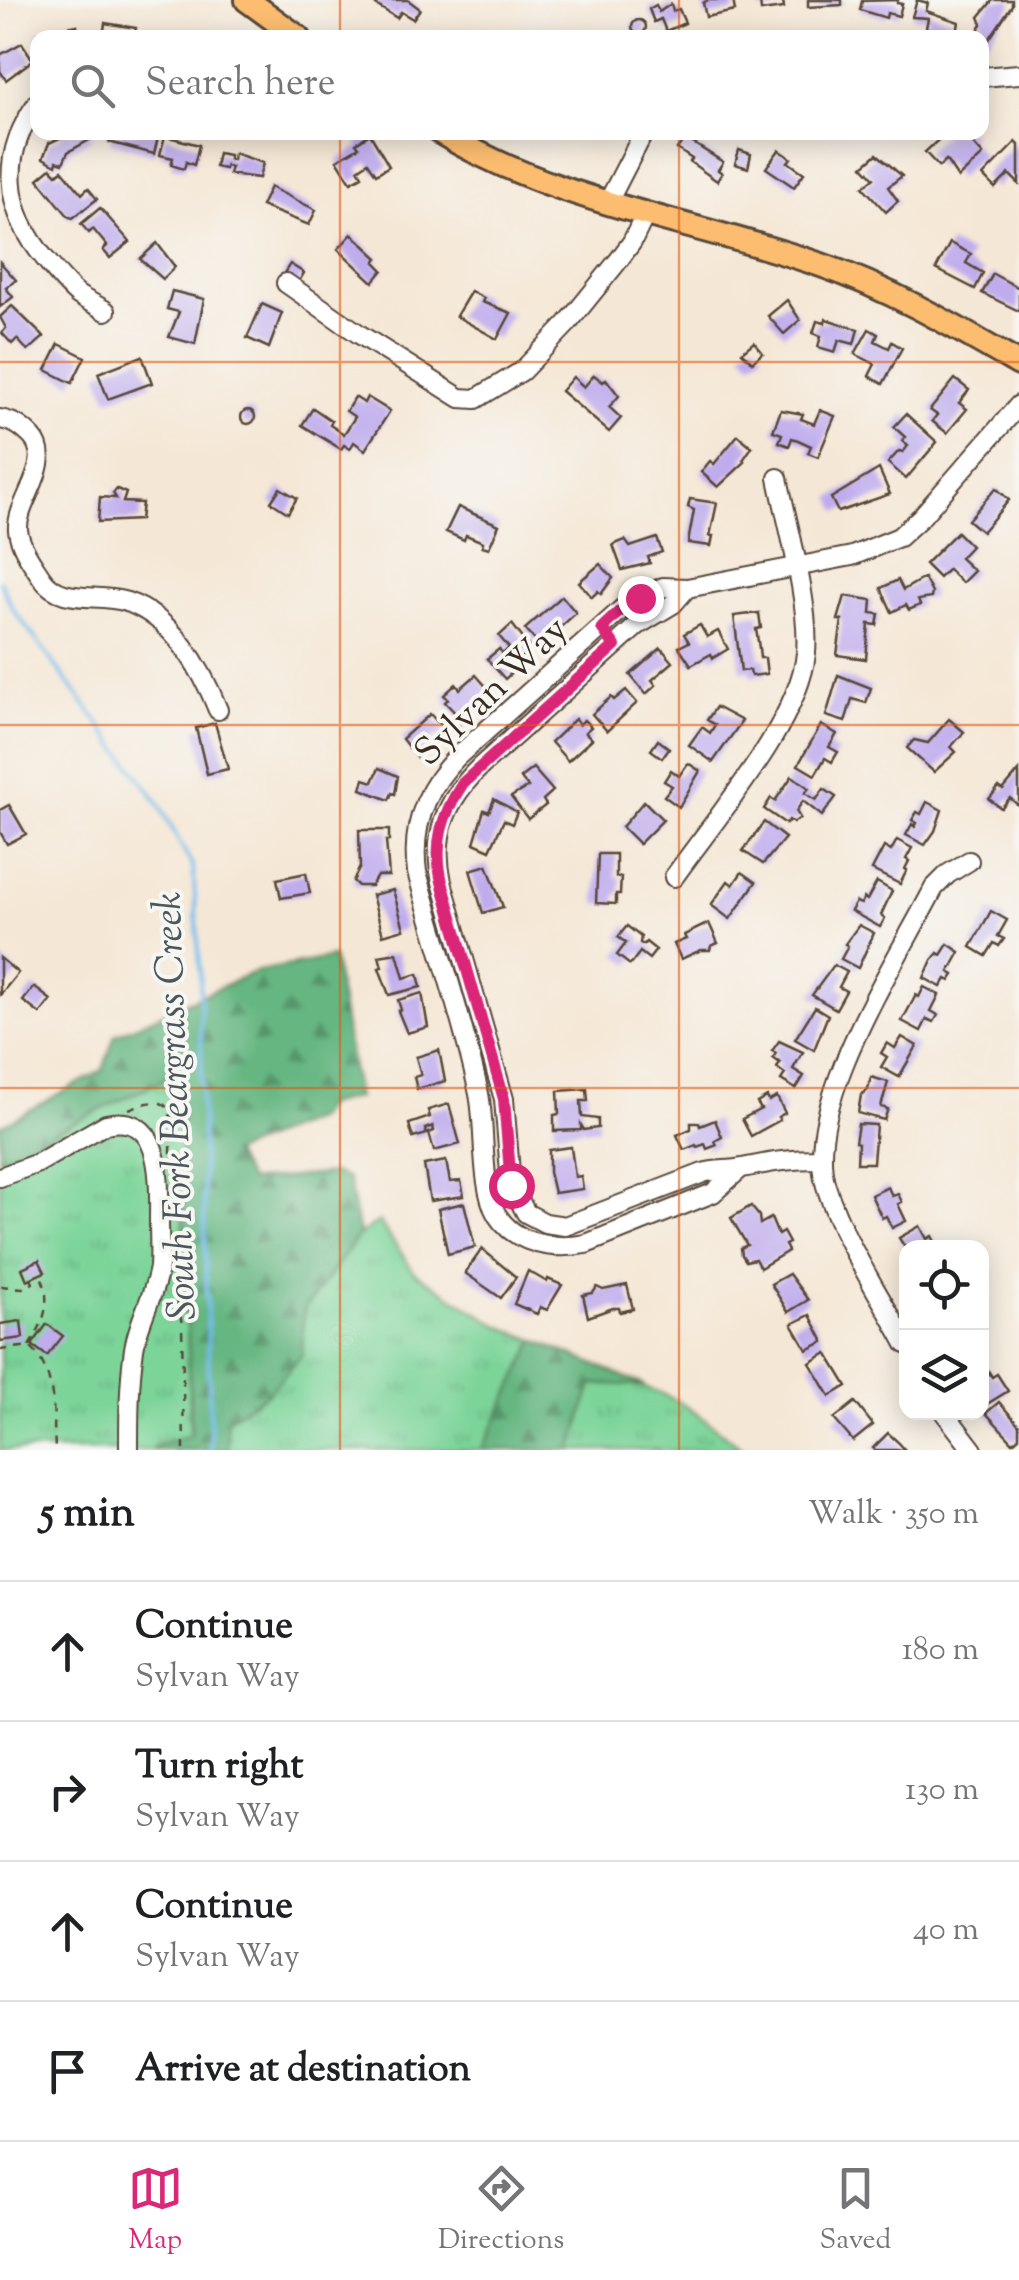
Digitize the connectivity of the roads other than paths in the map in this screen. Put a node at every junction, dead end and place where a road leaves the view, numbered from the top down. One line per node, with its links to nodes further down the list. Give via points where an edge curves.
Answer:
1 (246, 0): 2 (main road)
2 (288, 30)
3 (1019, 74): 4 (street)
4 (989, 76)
5 (30, 110): 11 (street, via 7,145 5,198 24,234 67,284)
6 (455, 140): 8 (main road, via 506,167)
7 (640, 140): 8 (street)
8 (608, 202): 9 (main road)
9 (646, 213): 10 (street, via 632,242 566,324 522,371 476,399 460,398); 12 (main road, via 866,281)
10 (286, 283)
11 (106, 311)
12 (1019, 364)
13 (1019, 405): 16 (street, Sylvan Way, via 899,537 852,556)
14 (0, 419): 20 (street, via 18,423 38,444 40,463 18,529 45,583 58,594 127,602 152,616 188,652)
15 (778, 478): 16 (street)
16 (796, 567): 17 (street, Sylvan Way); 22 (street, via 806,653 792,703)
17 (688, 588): 18 (street, Sylvan Way, via 664,587); 19 (street, Sylvan Way)
18 (602, 628): 19 (street); 25 (street, Sylvan Way, via 440,774 418,825 417,872 478,1091)
19 (615, 646): 24 (street, Sylvan Way, via 463,783 438,831 442,882 504,1099)
20 (218, 710)
21 (970, 862): 23 (street, via 934,888 836,1078)
22 (674, 877)
23 (821, 1159): 26 (street, Sylvan Way); 28 (street, via 844,1228)
24 (509, 1165): 25 (street); 26 (street, Sylvan Way, via 526,1213 565,1226 702,1173)
25 (487, 1167): 26 (street, Sylvan Way, via 492,1201 506,1226 556,1248 586,1244 713,1193)
26 (740, 1169)
27 (0, 1177): 30 (street, via 106,1124 130,1124 151,1144 159,1172 159,1269 135,1342)
28 (899, 1331)
29 (950, 1420): 31 (street)
30 (129, 1450)
31 (973, 1450)

